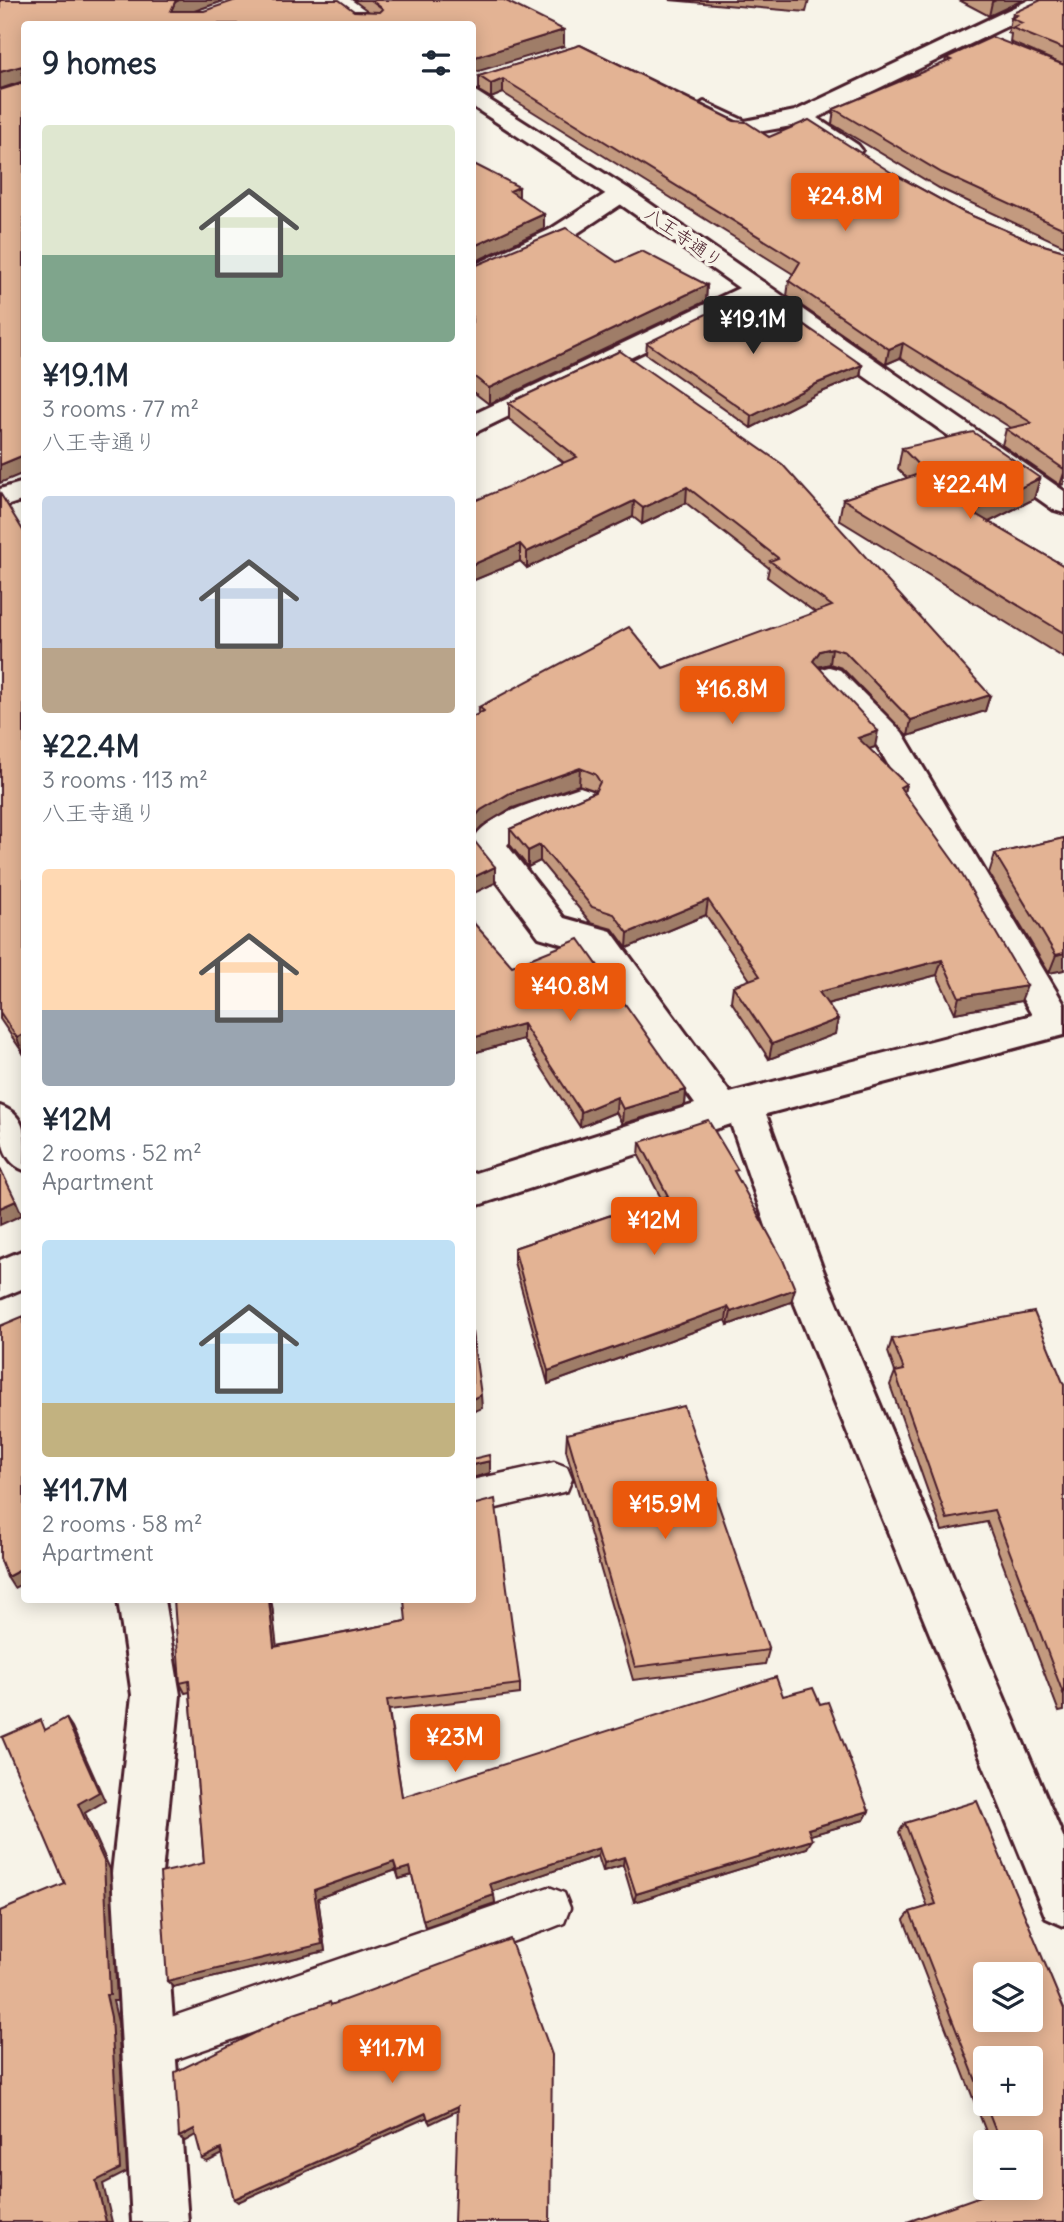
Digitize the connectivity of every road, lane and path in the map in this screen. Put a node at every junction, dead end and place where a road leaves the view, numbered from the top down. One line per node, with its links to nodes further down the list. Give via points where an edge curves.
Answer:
1 (1046, 0): 2 (street)
2 (973, 35): 3 (lane); 6 (street)
3 (996, 45)
4 (476, 86): 8 (street, 八王寺通り)
5 (681, 98): 6 (street, via 742,128)
6 (801, 117): 7 (street)
7 (864, 159)
8 (621, 194): 9 (street, via 558,236); 10 (street, 八王寺通り)
9 (476, 274)
10 (756, 288): 11 (street, via 633,361); 12 (street, 八王寺通り)
11 (476, 424)
12 (1064, 504)
13 (829, 677): 15 (street, via 890,740)
14 (580, 799): 16 (street, via 500,830 488,845 552,928 598,940)
15 (1060, 1022): 16 (street)
16 (732, 1108): 19 (street); 25 (street)
17 (0, 1122): 18 (street)
18 (21, 1150)
19 (476, 1190)
20 (21, 1270): 21 (street)
21 (0, 1280)
22 (554, 1479): 23 (lane)
23 (476, 1496)
24 (141, 1603): 27 (street, via 156,1695 137,1873)
25 (1064, 1900)
26 (549, 1908): 27 (lane)
27 (148, 2047): 28 (street)
28 (160, 2222)

